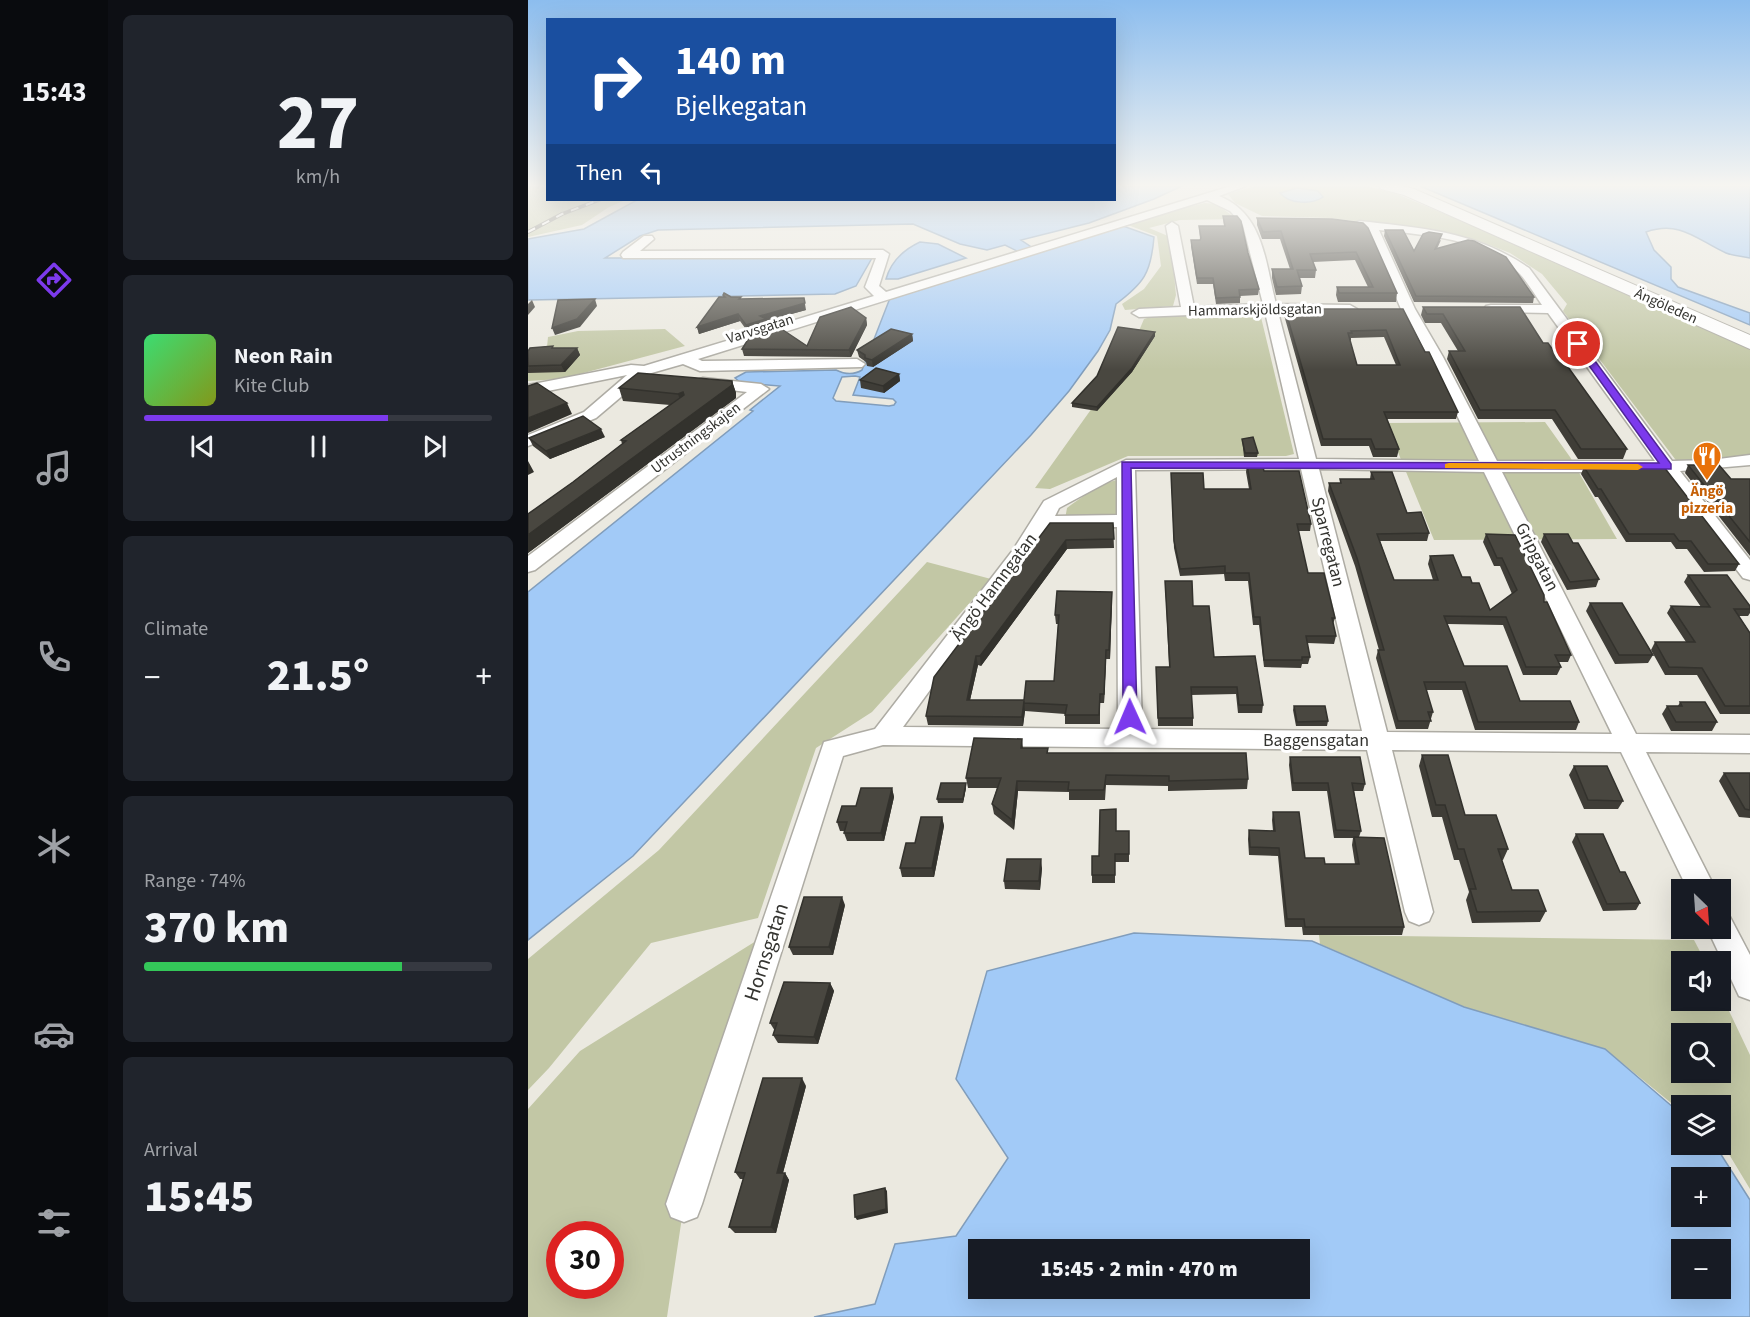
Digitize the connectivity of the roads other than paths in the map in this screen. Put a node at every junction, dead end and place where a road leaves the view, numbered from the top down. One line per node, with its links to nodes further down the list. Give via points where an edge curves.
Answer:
1 (638, 247): 8 (street, via 627,255 883,254 872,287)
2 (1038, 247): 8 (street, Varvsgatan)
3 (1176, 247): 13 (street)
4 (1255, 247): 9 (street, Sparregatan)
5 (1381, 247): 26 (street, Gripgatan, via 1408,309)
6 (1489, 247): 12 (street, via 1524,272)
7 (1534, 247): 15 (main road, Ängöleden)
8 (882, 296): 16 (street, Varvsgatan); 18 (street, Varvsgatan, via 849,302 671,356)
9 (1269, 309): 10 (street, Hammarskjöldsgatan); 13 (street, Hammarskjöldsgatan); 24 (street, Sparregatan)
10 (1362, 309)
11 (1480, 309): 12 (street)
12 (1552, 309): 27 (street)
13 (1188, 310): 14 (street, Hammarskjöldsgatan)
14 (1139, 313)
15 (1750, 343)
16 (684, 359): 17 (street, Varvsgatan, via 700,366); 18 (street, Varvsgatan)
17 (856, 364)
18 (637, 374): 19 (street); 21 (street, via 631,370); 22 (street, Varvsgatan, via 590,416)
19 (668, 380)
20 (691, 382): 30 (street, Utrustningskajen, via 761,389)
21 (528, 390)
22 (528, 441)
23 (1750, 460): 27 (street)
24 (1308, 464): 25 (street); 26 (street); 34 (street, Sparregatan)
25 (1126, 465): 28 (street); 29 (street, Ängö Hamngatan, via 1051,505)
26 (1491, 466): 27 (street); 35 (street, Gripgatan)
27 (1667, 466): 31 (street)
28 (1128, 521): 29 (street); 33 (street)
29 (1042, 522): 32 (street, Ängö Hamngatan)
30 (528, 566)
31 (1750, 574)
32 (883, 736): 33 (street, Baggensgatan); 41 (street, Hornsgatan, via 833,749)
33 (1130, 739): 34 (street, Baggensgatan)
34 (1377, 741): 35 (street, Baggensgatan); 38 (street, Sparregatan)
35 (1630, 743): 36 (street, Baggensgatan); 37 (street, Gripgatan)
36 (1750, 744)
37 (1697, 879)
38 (1419, 912)
39 (1726, 939): 40 (street)
40 (1750, 986)
41 (684, 1204)

